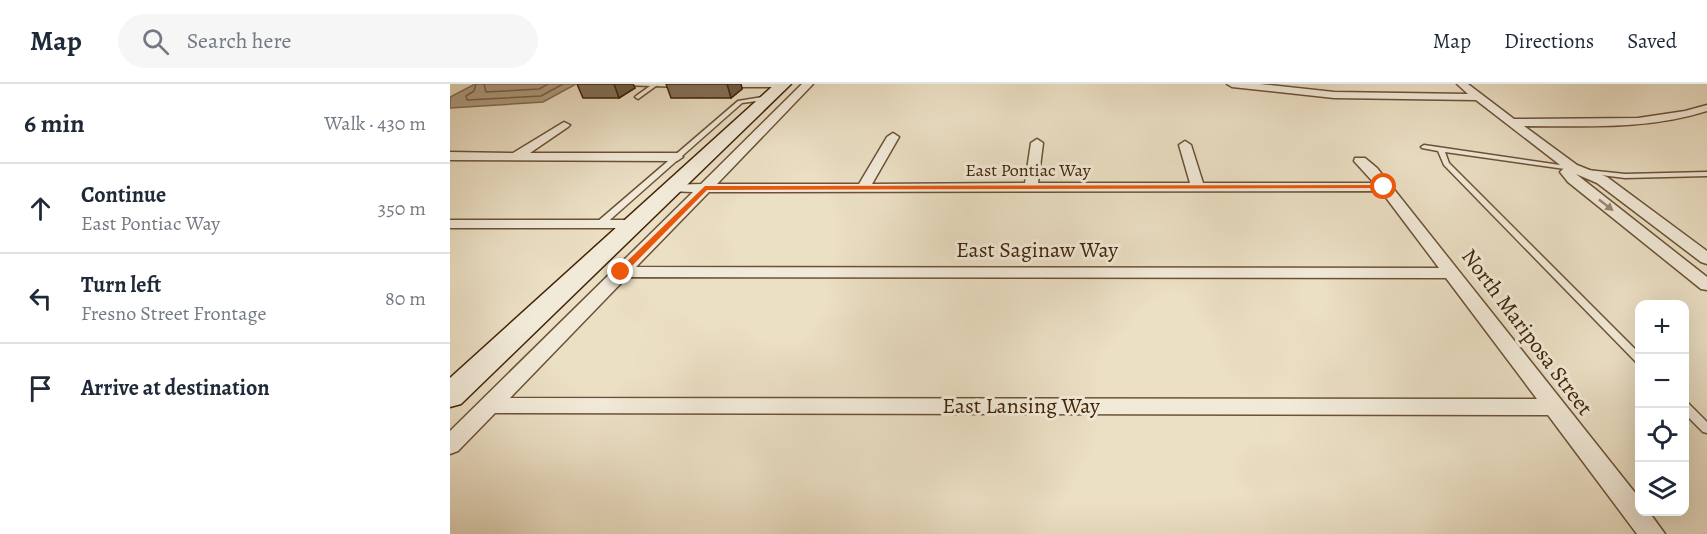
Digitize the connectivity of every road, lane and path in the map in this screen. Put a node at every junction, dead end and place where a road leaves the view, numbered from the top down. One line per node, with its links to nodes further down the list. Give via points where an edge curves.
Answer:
1 (610, 84): 2 (lane)
2 (656, 84): 3 (lane); 10 (lane)
3 (679, 84)
4 (808, 84): 28 (street)
5 (1232, 84): 8 (street)
6 (1462, 84): 11 (street)
7 (725, 85): 9 (lane)
8 (1305, 88): 11 (street, via 1367,96)
9 (779, 89): 22 (lane, via 740,102); 27 (main road)
10 (638, 97)
11 (1478, 97): 13 (street)
12 (1707, 108): 13 (street, via 1645,119)
13 (1513, 122): 24 (street)
14 (564, 125): 21 (street)
15 (893, 137): 29 (street)
16 (1037, 143): 30 (street)
17 (1185, 146): 31 (street)
18 (1424, 147): 19 (lane)
19 (1441, 150): 24 (lane); 40 (lane, via 1446,164)
20 (450, 156): 21 (street)
21 (516, 156): 22 (street)
22 (677, 157): 33 (lane)
23 (1360, 161): 26 (street, North Mariposa Street)
24 (1579, 170): 25 (lane, via 1625,176); 35 (street, one-way to 35, via 1567,172); 36 (street, via 1602,180)
25 (1707, 174)
26 (1384, 187): 31 (street, East Pontiac Way); 38 (street, North Mariposa Street)
27 (672, 188): 28 (street, East Pontiac Way); 34 (main road)
28 (705, 188): 29 (street, East Pontiac Way); 37 (street)
29 (863, 188): 30 (street, East Pontiac Way)
30 (1031, 188): 31 (street, East Pontiac Way)
31 (1198, 188)
32 (450, 224): 33 (street)
33 (600, 224): 34 (street)
34 (633, 224): 41 (main road)
35 (1662, 250): 36 (street); 39 (street)
36 (1704, 251)
37 (621, 272): 38 (street, East Saginaw Way); 42 (street)
38 (1453, 273): 43 (street, North Mariposa Street)
39 (1707, 285)
40 (1635, 355)
41 (450, 396)
42 (489, 405): 43 (street, East Lansing Way); 46 (street)
43 (1552, 407): 47 (street, North Mariposa Street)
44 (1686, 408): 45 (lane)
45 (1707, 429)
46 (450, 446)
47 (1652, 534)

